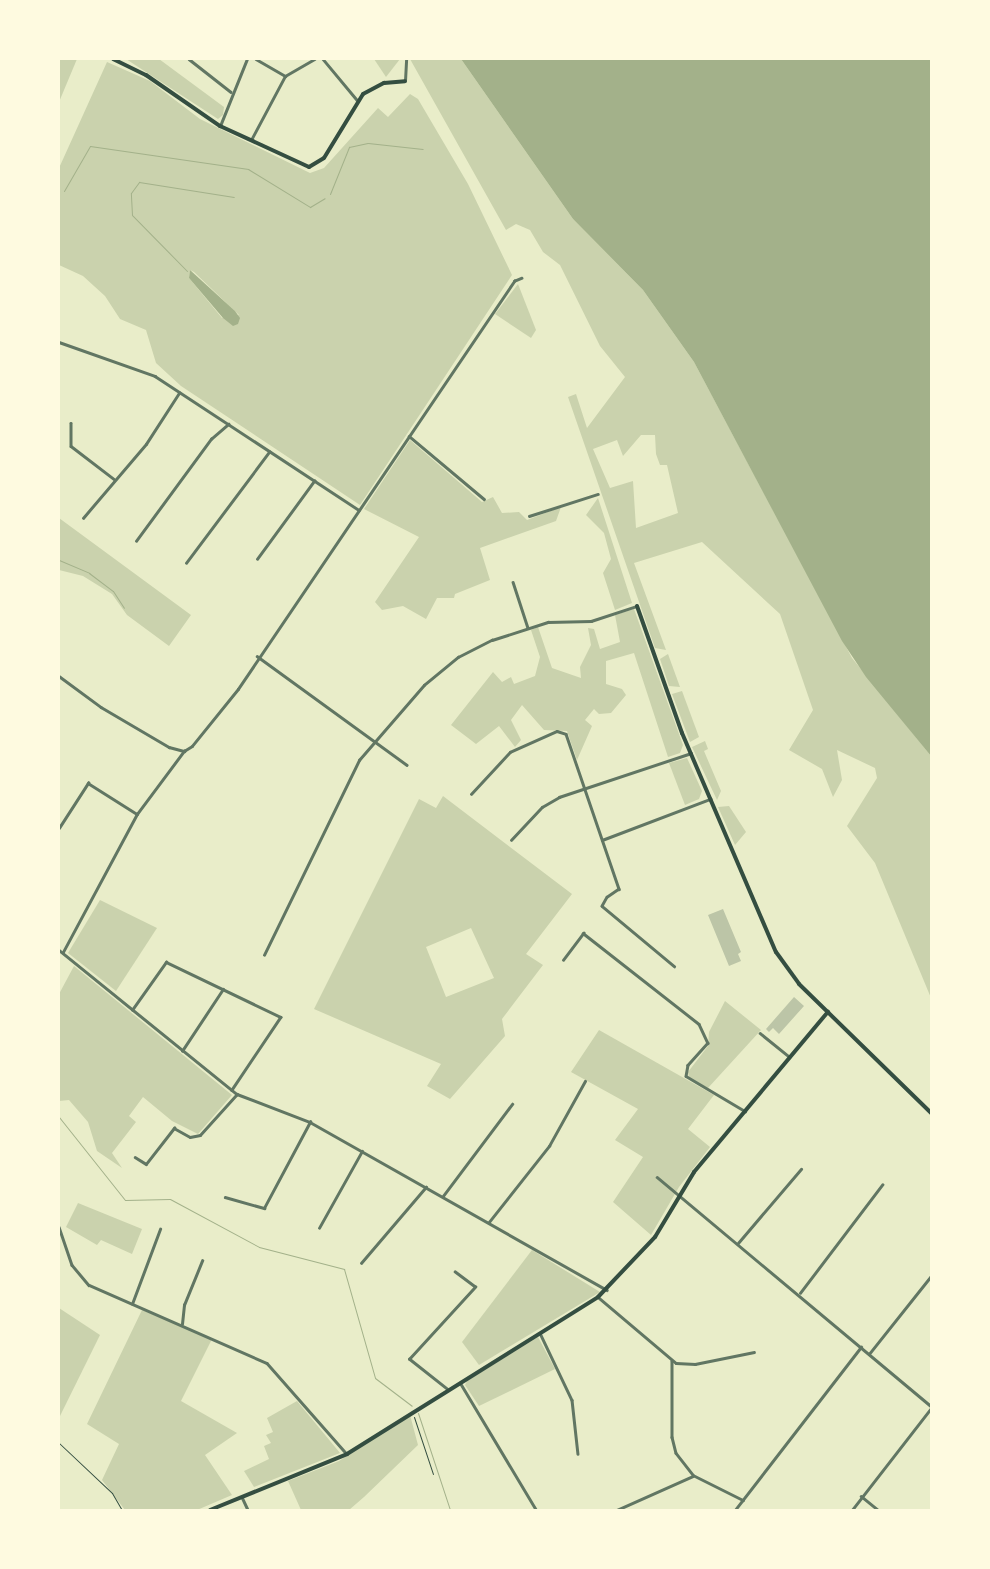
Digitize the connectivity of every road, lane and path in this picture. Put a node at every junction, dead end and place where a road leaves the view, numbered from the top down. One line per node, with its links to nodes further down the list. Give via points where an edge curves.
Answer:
1 (113, 59): 12 (main road, via 146,75)
2 (189, 59): 10 (street)
3 (247, 59): 10 (street)
4 (256, 59): 8 (street)
5 (315, 59): 8 (street)
6 (323, 59): 11 (street)
7 (406, 59): 9 (street)
8 (285, 76): 13 (street)
9 (405, 81): 11 (main road, via 384,83)
10 (231, 92): 12 (street)
11 (357, 100): 13 (main road, via 328,153 314,167 297,165)
12 (220, 126): 13 (main road)
13 (251, 141)
14 (521, 278): 19 (street, via 514,281)
15 (59, 342): 16 (street, via 146,372)
16 (179, 393): 18 (street); 21 (street, via 146,444)
17 (71, 423): 21 (street, via 71,446)
18 (228, 424): 20 (street); 28 (street, via 211,439)
19 (409, 436): 24 (street); 25 (street)
20 (269, 452): 22 (street); 30 (street)
21 (114, 479): 27 (street)
22 (314, 481): 25 (street); 29 (street)
23 (598, 494): 26 (street)
24 (484, 499)
25 (359, 510): 34 (street)
26 (529, 516)
27 (83, 518)
28 (136, 541)
29 (257, 559)
30 (186, 563)
31 (513, 582): 33 (street)
32 (637, 606): 33 (street, via 592,621); 38 (main road)
33 (528, 628): 36 (street, via 451,662 407,702)
34 (257, 656): 36 (street); 37 (street, via 216,718)
35 (59, 676): 37 (street, via 101,707 169,748)
36 (376, 742): 39 (street); 49 (street, via 359,760)
37 (184, 751): 43 (street)
38 (691, 753): 40 (street); 42 (main road)
39 (407, 765)
40 (585, 788): 41 (street, via 566,734 557,731 510,752); 45 (street, via 542,807); 46 (street)
41 (471, 794)
42 (710, 799): 46 (street); 54 (main road, via 776,952)
43 (137, 814): 44 (street, via 88,783); 48 (street)
44 (59, 828)
45 (511, 840)
46 (602, 840): 51 (street, via 619,890 607,897 602,906)
47 (59, 950): 48 (street)
48 (62, 953): 53 (street)
49 (264, 955)
50 (563, 960): 62 (street, via 582,933 699,1024 708,1043 688,1066 686,1076)
51 (674, 966)
52 (223, 989): 53 (street, via 166,962); 56 (street); 59 (street, via 281,1017)
53 (132, 1010): 56 (street)
54 (828, 1012): 57 (main road); 63 (main road)
55 (760, 1033): 57 (street)
56 (182, 1051): 59 (street)
57 (790, 1057): 62 (main road)
58 (585, 1081): 74 (street, via 549,1146)
59 (232, 1090): 60 (street)
60 (237, 1094): 64 (street); 66 (street, via 200,1135 190,1137 174,1128 146,1164)
61 (512, 1104): 72 (street)
62 (745, 1111): 71 (main road)
63 (931, 1113)
64 (310, 1122): 65 (street); 73 (street, via 264,1208)
65 (362, 1151): 70 (street); 77 (street)
66 (135, 1157)
67 (801, 1169): 78 (street)
68 (657, 1177): 71 (street)
69 (882, 1185): 84 (street)
70 (426, 1187): 72 (street); 80 (street)
71 (680, 1193): 78 (street); 83 (main road, via 655,1237)
72 (443, 1196): 74 (street)
73 (225, 1197)
74 (489, 1222): 83 (street)
75 (59, 1227): 86 (street, via 79,1276 104,1295)
76 (160, 1228): 86 (street)
77 (319, 1228)
78 (738, 1242): 84 (street)
79 (202, 1261): 87 (street, via 184,1305)
80 (361, 1263)
81 (455, 1272): 94 (street, via 475,1288 409,1358)
82 (931, 1276): 91 (street)
83 (608, 1290): 85 (main road)
84 (800, 1293): 89 (street)
85 (598, 1298): 88 (main road); 92 (street)
86 (132, 1304): 87 (street)
87 (182, 1324): 98 (street, via 267,1363)
88 (540, 1333): 93 (main road); 99 (street, via 572,1400)
89 (861, 1347): 91 (street); 104 (street)
90 (754, 1352): 92 (street, via 689,1365)
91 (869, 1354): 95 (street)
92 (672, 1362): 101 (street, via 672,1445)
93 (459, 1382): 94 (main road); 108 (street)
94 (447, 1389): 96 (main road)
95 (931, 1407): 102 (street)
96 (412, 1411): 98 (main road); 100 (path)
97 (59, 1444): 105 (path, via 112,1493)
98 (347, 1454): 103 (main road)
99 (578, 1454)
100 (433, 1474)
101 (693, 1475): 104 (street); 109 (street)
102 (860, 1496): 111 (street); 112 (street)
103 (242, 1497): 106 (main road); 107 (street)
104 (744, 1500): 110 (street)
105 (122, 1510)
106 (210, 1510)
107 (248, 1510)
108 (536, 1510)
109 (617, 1510)
110 (736, 1510)
111 (852, 1510)
112 (878, 1510)

